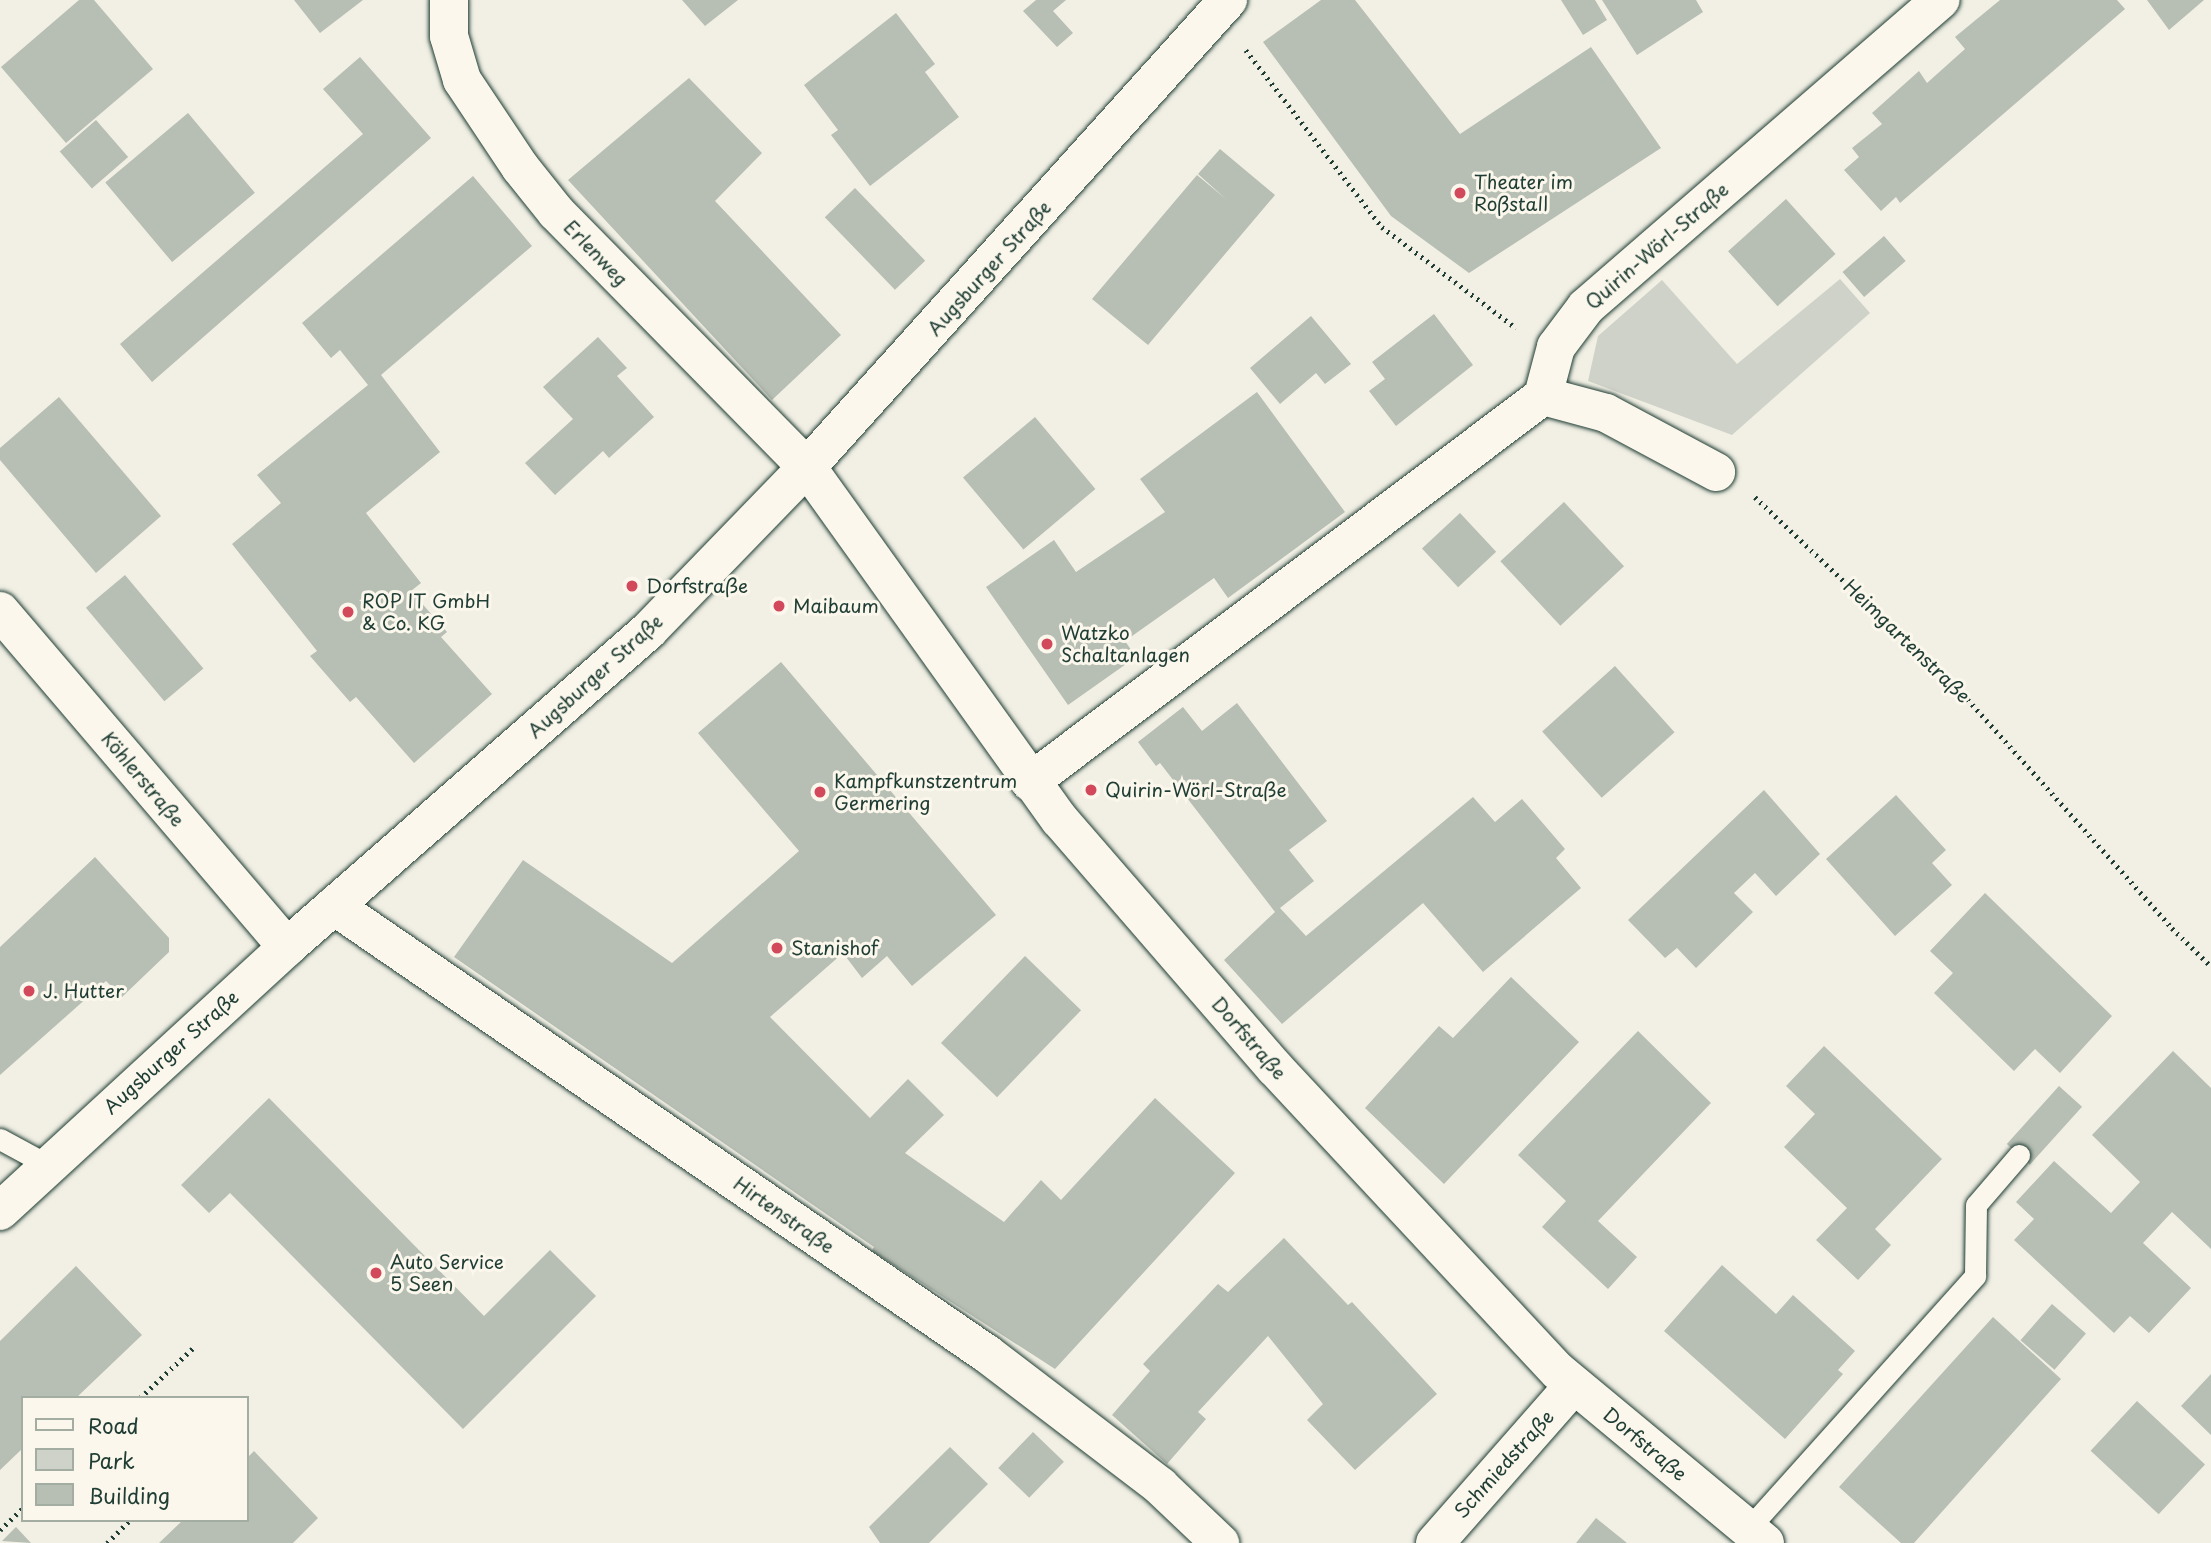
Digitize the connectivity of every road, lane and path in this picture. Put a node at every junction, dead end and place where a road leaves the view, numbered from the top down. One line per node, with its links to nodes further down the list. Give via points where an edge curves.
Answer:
1 (449, 0): 6 (street, Erlenweg, via 449,36 462,80 520,167 556,212)
2 (1940, 0): 4 (street, Quirin-Wörl-Straße, via 1586,307)
3 (1222, 7): 4 (path, via 1382,227 1525,335); 6 (street, Augsburger Straße)
4 (1556, 347): 5 (street, Quirin-Wörl-Straße)
5 (1543, 397): 7 (street, via 1606,413); 9 (street)
6 (807, 467): 9 (street, Dorfstraße); 10 (street, Augsburger Straße, via 649,629)
7 (1716, 472): 12 (path, Heimgartenstraße, via 1764,503 1963,694)
8 (0, 611): 11 (street, Köhlerstraße)
9 (1030, 782): 18 (street, Dorfstraße, via 1275,1068)
10 (334, 906): 11 (street, Augsburger Straße); 25 (street, Hirtenstraße, via 987,1354 1160,1486)
11 (287, 947): 15 (street, Augsburger Straße)
12 (2211, 966)
13 (0, 1139): 15 (lane)
14 (2019, 1155): 23 (lane, via 1976,1205 1975,1276)
15 (48, 1165): 16 (street, Augsburger Straße)
16 (0, 1211)
17 (193, 1348): 19 (path)
18 (1574, 1385): 23 (street, Dorfstraße); 26 (street, Schmiedstraße)
19 (142, 1396)
20 (21, 1510): 22 (path)
21 (128, 1522): 24 (path)
22 (0, 1530)
23 (1757, 1536)
24 (107, 1543)
25 (1220, 1543)
26 (1435, 1543)

